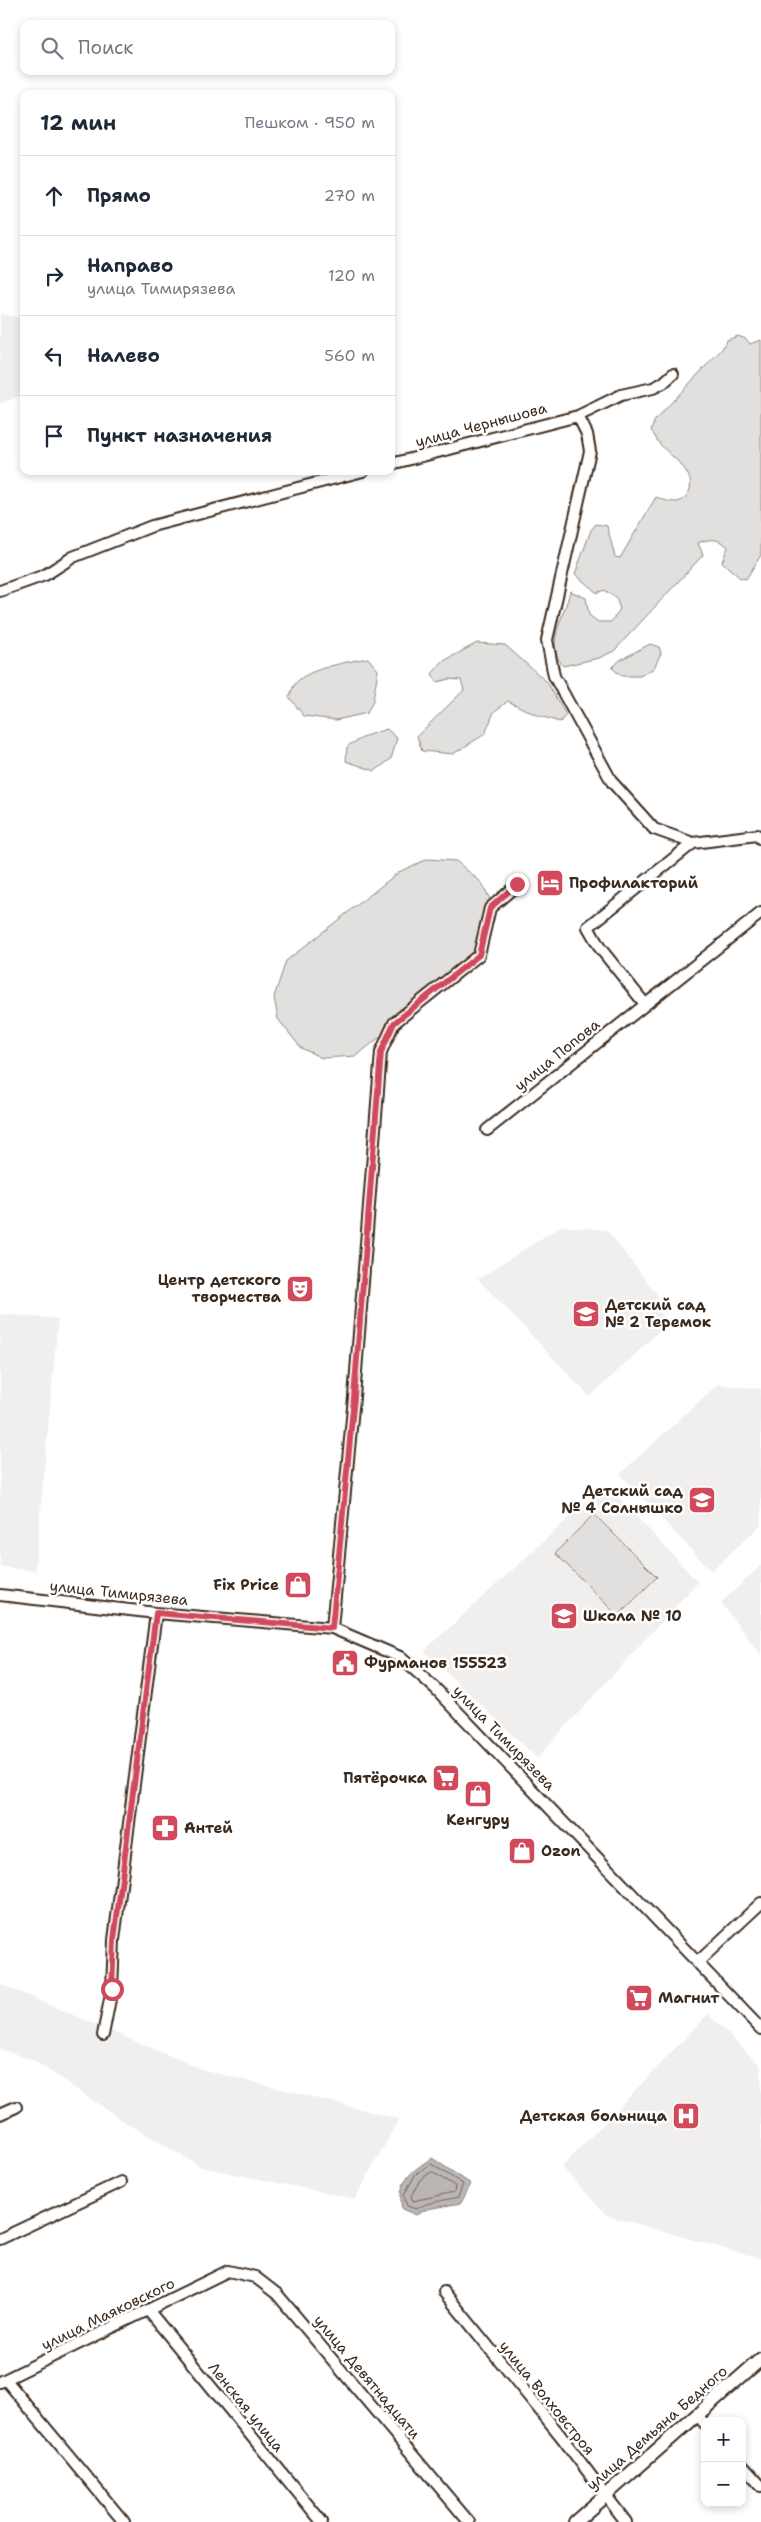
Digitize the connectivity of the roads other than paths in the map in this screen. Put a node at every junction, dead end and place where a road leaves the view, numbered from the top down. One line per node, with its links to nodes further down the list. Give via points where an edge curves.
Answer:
1 (673, 374): 2 (street, улица Чернышова, via 653,388 621,395)
2 (578, 416): 3 (street, улица Чернышова); 7 (street, via 587,434 590,451 548,640 554,676 618,788 654,828)
3 (395, 463)
4 (348, 475): 5 (street, via 152,526 73,557 45,575)
5 (0, 591)
6 (761, 839): 7 (street, via 757,835)
7 (694, 843): 10 (street, via 588,927 600,948)
8 (517, 884): 14 (street, via 490,908 479,955 394,1023 381,1052)
9 (761, 913): 10 (street, улица Попова)
10 (645, 1004): 11 (street, улица Попова)
11 (487, 1130)
12 (0, 1595): 13 (street, улица Тимирязева)
13 (156, 1613): 14 (street, улица Тимирязева); 18 (street, via 114,1940 112,1989)
14 (332, 1628): 16 (street, улица Тимирязева, via 400,1657 435,1688)
15 (761, 1903): 16 (street)
16 (697, 1963): 17 (street, улица Тимирязева)
17 (761, 2029)
18 (103, 2035)
19 (16, 2107): 20 (street)
20 (0, 2114)
21 (121, 2182): 22 (street)
22 (0, 2240)
23 (228, 2271): 25 (street, улица Маяковского); 35 (street, улица Девятнадцати, via 255,2277 277,2294)
24 (444, 2292): 32 (street, улица Волховстроя, via 560,2435)
25 (148, 2310): 27 (street, улица Маяковского); 34 (street, Ленская улица)
26 (761, 2360): 28 (main road, улица Демьяна Бедного)
27 (3, 2381): 33 (street)
28 (704, 2417)
29 (701, 2420): 32 (main road, улица Демьяна Бедного)
30 (746, 2469): 31 (street)
31 (761, 2486)
32 (604, 2496): 36 (main road, улица Демьяна Бедного); 37 (street, улица Волховстроя)
33 (124, 2522)
34 (322, 2522)
35 (469, 2522)
36 (575, 2522)
37 (626, 2522)

